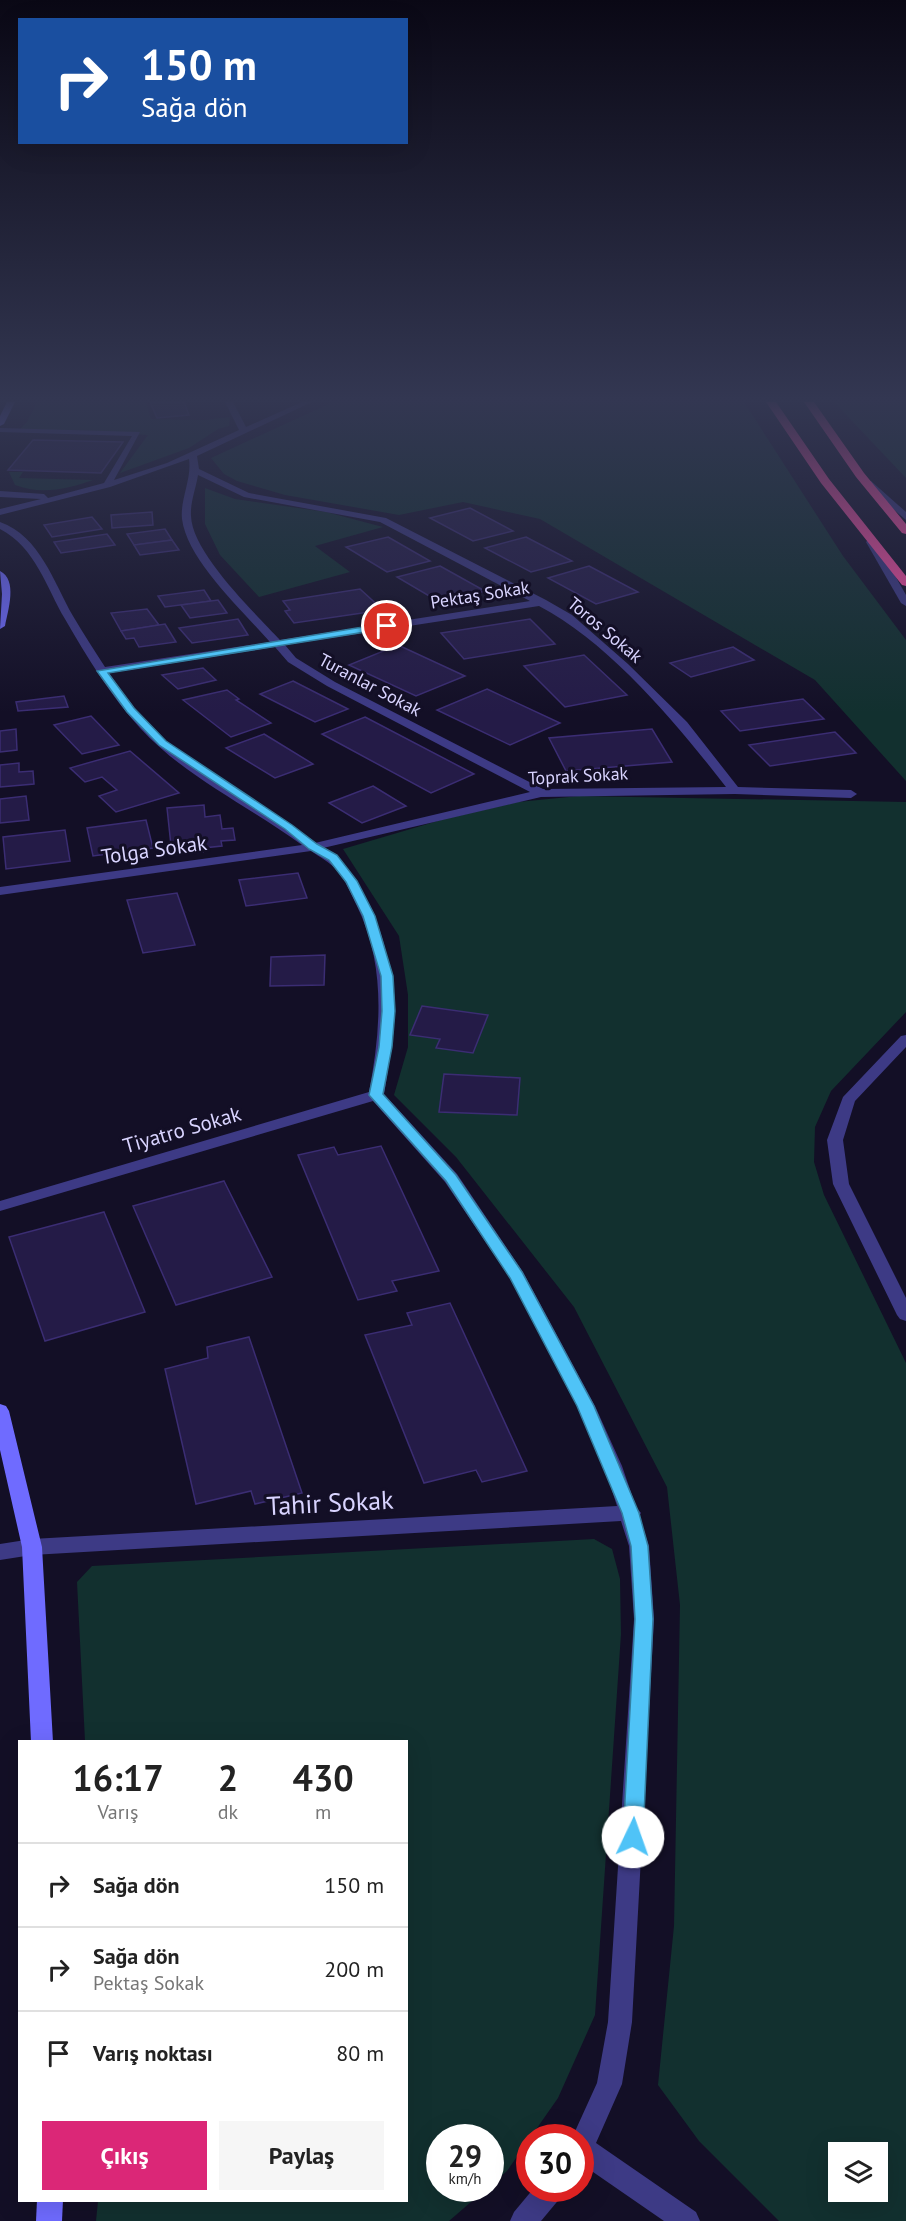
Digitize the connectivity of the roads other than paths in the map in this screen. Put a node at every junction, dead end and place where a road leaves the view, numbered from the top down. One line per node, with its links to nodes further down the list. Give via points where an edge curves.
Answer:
1 (27, 506): 7 (street)
2 (188, 506): 18 (street, Turanlar Sokak, via 188,528 213,571)
3 (305, 506): 15 (street, Toros Sokak, via 383,520)
4 (843, 506): 11 (highway)
5 (885, 506): 10 (highway)
6 (894, 506): 8 (street)
7 (0, 512)
8 (906, 517)
9 (0, 525): 19 (street, via 36,555)
10 (906, 531)
11 (871, 542): 13 (highway); 16 (street)
12 (0, 574): 14 (main road)
13 (906, 582)
14 (3, 587): 17 (main road, via 6,604)
15 (543, 602): 18 (street, Pektaş Sokak); 20 (street, Toros Sokak, via 568,617 624,666 683,724)
16 (906, 603)
17 (0, 626)
18 (276, 643): 19 (street, Pektaş Sokak); 21 (street, Turanlar Sokak, via 309,671)
19 (102, 671): 23 (street, via 162,743)
20 (735, 790): 21 (street, Toprak Sokak); 22 (street, Toprak Sokak)
21 (541, 793): 23 (street, Toprak Sokak)
22 (851, 794)
23 (313, 847): 24 (street, Tolga Sokak); 26 (street, via 333,858 351,881 369,916 387,976 386,1047)
24 (0, 891)
25 (906, 1039): 28 (street, via 848,1101 835,1140 841,1184)
26 (376, 1095): 27 (street, Tiyatro Sokak); 30 (street, via 451,1178 517,1276 585,1406)
27 (0, 1206)
28 (906, 1315)
29 (0, 1411): 31 (main road)
30 (630, 1513): 31 (street, Tahir Sokak); 34 (street, via 639,1546 644,1619 620,2022 609,2084)
31 (32, 1547): 32 (street, Tahir Sokak); 33 (main road)
32 (0, 1552)
33 (42, 1740)
34 (592, 2124)
35 (594, 2157): 40 (street)
36 (50, 2202): 38 (main road)
37 (540, 2202): 39 (street)
38 (49, 2221)
39 (523, 2221)
40 (687, 2221)

